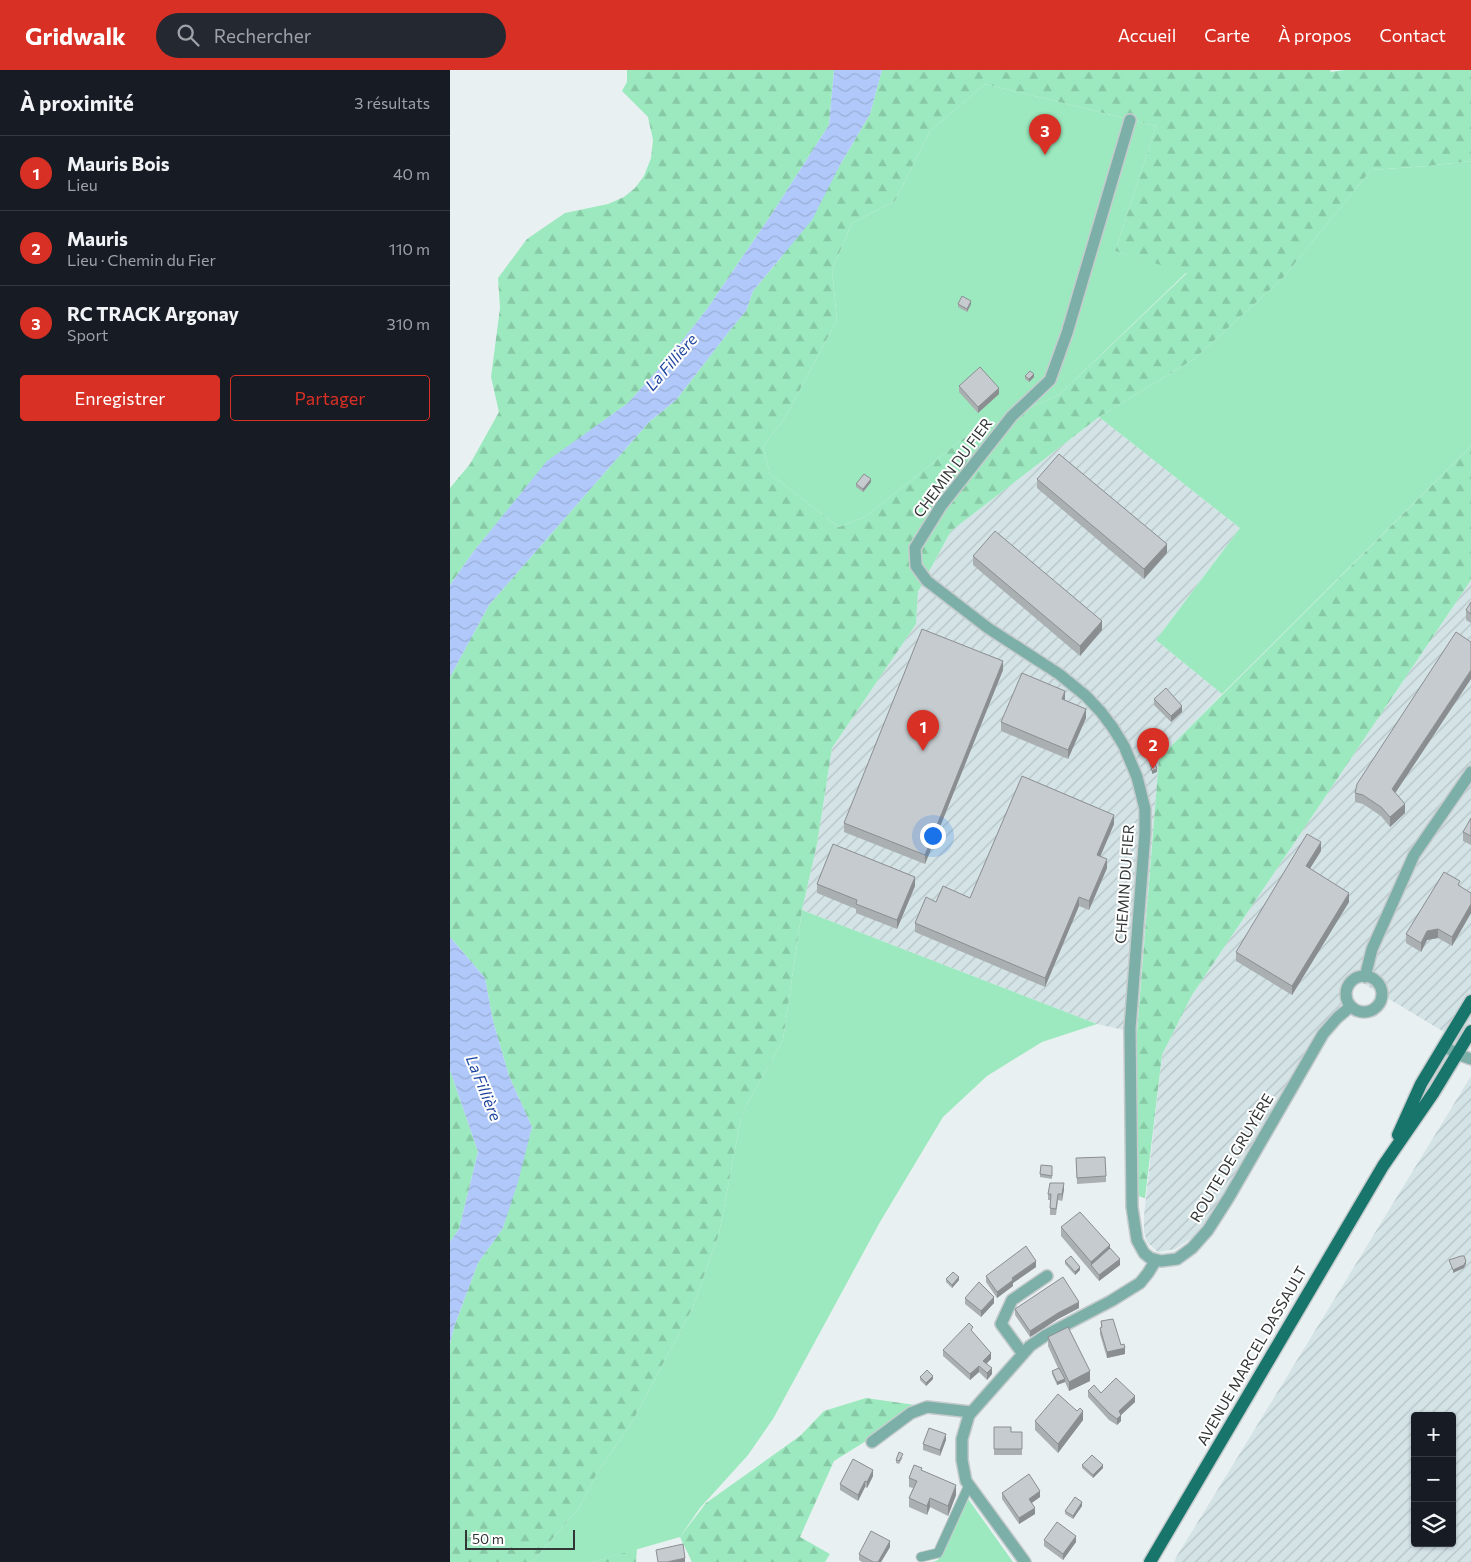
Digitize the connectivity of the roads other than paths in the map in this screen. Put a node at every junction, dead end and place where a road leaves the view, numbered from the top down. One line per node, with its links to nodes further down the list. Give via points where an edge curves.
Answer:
1 (1130, 120): 12 (street, CHEMIN DU FIER, via 1050,380 1012,416 941,506 915,548 916,566 927,581 1086,696 1113,728 1137,777 1145,833 1130,1028 1132,1207 1139,1246)
2 (1471, 772): 3 (street, via 1414,855 1372,949)
3 (1365, 976): 5 (street, via 1353,980 1347,987); 5 (street, via 1380,985 1380,1002 1368,1012 1359,1012)
4 (1471, 1001): 6 (main road, AVENUE MARCEL DASSAULT)
5 (1350, 1006): 12 (street, ROUTE DE GRUYÈRE, via 1323,1034 1208,1230 1184,1255 1169,1261)
6 (1468, 1015): 8 (main road, AVENUE MARCEL DASSAULT)
7 (1471, 1031): 9 (main road, AVENUE MARCEL DASSAULT)
8 (1444, 1046): 9 (street); 11 (main road, AVENUE MARCEL DASSAULT, via 1421,1084)
9 (1457, 1054): 10 (street); 11 (main road, AVENUE MARCEL DASSAULT)
10 (1471, 1059)
11 (1383, 1166): 20 (main road, AVENUE MARCEL DASSAULT)
12 (1156, 1260): 14 (street, via 1140,1283 1046,1335)
13 (1047, 1276): 14 (street, via 1012,1300 1001,1324)
14 (1023, 1354): 15 (street)
15 (971, 1412): 16 (street, via 927,1407 911,1413); 17 (street, via 962,1439 962,1460)
16 (872, 1442)
17 (969, 1485): 18 (street, via 938,1553); 19 (street)
18 (921, 1557)
19 (1025, 1562)
20 (1150, 1562)

